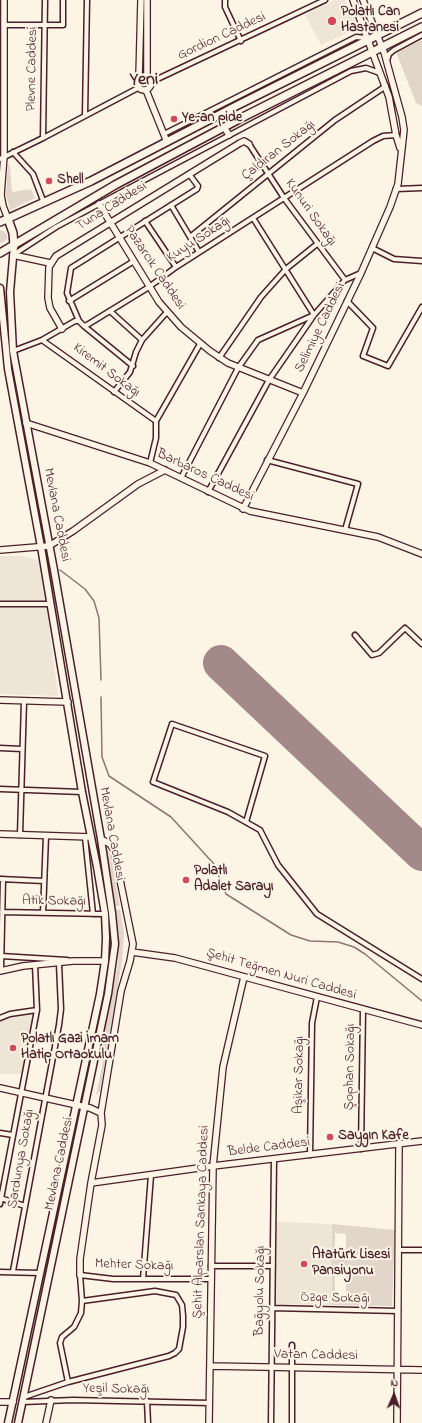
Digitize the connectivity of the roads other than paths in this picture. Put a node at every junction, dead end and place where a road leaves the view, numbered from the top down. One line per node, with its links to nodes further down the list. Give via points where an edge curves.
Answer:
1 (4, 0): 12 (street)
2 (45, 0): 13 (street, Plevne Caddesi)
3 (63, 0): 13 (street, via 63,25)
4 (87, 0): 29 (street)
5 (141, 0): 24 (street)
6 (147, 0): 23 (street)
7 (225, 0): 18 (street, via 225,7)
8 (324, 0): 18 (street, Gordion Caddesi)
9 (353, 0): 17 (street, Selimiye Caddesi)
10 (363, 0): 15 (street, Selimiye Caddesi)
11 (422, 13): 15 (highway)
12 (4, 25): 13 (street); 39 (street)
13 (44, 25): 34 (street, Plevne Caddesi)
14 (422, 27): 19 (highway)
15 (378, 35): 17 (highway); 19 (street, Selimiye Caddesi)
16 (422, 35): 21 (street, via 394,50)
17 (369, 39): 20 (street, Selimiye Caddesi); 31 (street, via 356,36); 35 (highway)
18 (240, 41): 25 (street, Gordion Caddesi)
19 (382, 47): 20 (highway); 21 (street, Selimiye Caddesi)
20 (374, 51): 22 (street, Selimiye Caddesi); 30 (highway)
21 (386, 61): 37 (street, Selimiye Caddesi, via 404,124)
22 (381, 74): 26 (street, Selimiye Caddesi); 32 (street, via 366,68 351,71)
23 (147, 76): 24 (street); 25 (street)
24 (139, 77): 27 (street, via 136,83)
25 (151, 82): 28 (street)
26 (386, 86): 33 (street, Selimiye Caddesi); 40 (street, Çaldıran Sokağı, via 339,118)
27 (138, 88): 28 (street); 29 (street)
28 (146, 90): 31 (street)
29 (85, 115): 34 (street)
30 (224, 127): 32 (street); 50 (highway)
31 (164, 134): 35 (street)
32 (229, 135): 46 (street)
33 (396, 135): 37 (street, Selimiye Caddesi); 44 (street, Kuyu Sokağı, via 378,138)
34 (43, 138): 38 (street)
35 (167, 142): 45 (highway)
36 (250, 144): 40 (street, Kunuri Sokağı); 41 (street, Tuna Caddesi, via 240,143)
37 (401, 150): 43 (street, Selimiye Caddesi)
38 (13, 152): 39 (street); 45 (street, via 33,174)
39 (2, 158): 49 (street, via 1,199)
40 (268, 173): 44 (street, Kunuri Sokağı); 55 (street, Çaldıran Sokağı)
41 (188, 174): 47 (street, via 198,189); 52 (street, Tuna Caddesi)
42 (422, 188): 43 (street)
43 (396, 189): 59 (street, Selimiye Caddesi)
44 (284, 198): 48 (street, Kuyu Sokağı); 57 (street, Kunuri Sokağı)
45 (44, 203): 49 (highway)
46 (99, 204): 52 (street, Pazarcık Caddesi); 54 (street)
47 (171, 205): 53 (street); 55 (street)
48 (253, 218): 61 (street, Kuyu Sokağı); 67 (street)
49 (8, 219): 51 (highway); 58 (highway)
50 (52, 220): 54 (street); 58 (highway)
51 (0, 222)
52 (110, 222): 56 (street, Pazarcık Caddesi); 65 (street, Tuna Caddesi, via 56,256)
53 (145, 222): 56 (street); 66 (street)
54 (56, 227): 62 (street)
55 (190, 237): 61 (street)
56 (119, 238): 63 (street, Pazarcık Caddesi); 73 (street, via 71,268 67,290)
57 (317, 244): 67 (street); 69 (street, Kunuri Sokağı)
58 (14, 246): 60 (highway); 62 (main road, Mevlana Caddesi)
59 (372, 248): 64 (street, via 394,260); 68 (street, Selimiye Caddesi)
60 (2, 252)
61 (199, 252): 66 (street, Kuyu Sokağı)
62 (13, 255): 65 (street); 84 (main road, Mevlana Caddesi, via 10,300)
63 (134, 261): 70 (street, Pazarcık Caddesi); 73 (street)
64 (422, 261)
65 (50, 263): 80 (street, via 49,303)
66 (176, 267): 70 (street, Kuyu Sokağı)
67 (286, 269): 77 (street); 85 (street, via 261,297)
68 (360, 274): 69 (street); 72 (street, Selimiye Caddesi)
69 (345, 280): 77 (street)
70 (149, 287): 75 (street, Kuyu Sokağı); 76 (street, Pazarcık Caddesi)
71 (0, 288): 101 (main road, Mevlana Caddesi, via 8,369)
72 (347, 300): 74 (street, via 373,328 363,356 388,366); 90 (street, Selimiye Caddesi)
73 (69, 301): 78 (street)
74 (422, 307)
75 (110, 311): 79 (street, Kuyu Sokağı); 82 (street)
76 (167, 312): 82 (street); 83 (street, Pazarcık Caddesi)
77 (314, 315): 87 (street, via 258,340); 88 (street)
78 (79, 321): 79 (street); 80 (street)
79 (84, 326): 86 (street)
80 (62, 329): 81 (street)
81 (42, 340): 84 (street); 89 (street, Kiremit Sokağı)
82 (142, 340): 86 (street)
83 (200, 344): 85 (street, Pazarcık Caddesi); 91 (street)
84 (13, 351): 92 (main road, Mevlana Caddesi)
85 (219, 358): 87 (street, Pazarcık Caddesi)
86 (133, 366): 89 (street)
87 (238, 368): 88 (street, Pazarcık Caddesi); 96 (street)
88 (269, 380): 90 (street, Pazarcık Caddesi); 97 (street)
89 (114, 392): 91 (street, Kiremit Sokağı)
90 (303, 393): 93 (street, Selimiye Caddesi)
91 (156, 421): 94 (street, via 156,438)
92 (26, 423): 94 (street, Barbaros Caddesi); 100 (main road, Mevlana Caddesi)
93 (267, 460): 98 (street, Selimiye Caddesi); 99 (street, via 358,484)
94 (150, 464): 95 (street, Barbaros Caddesi)
95 (165, 470): 96 (street, Barbaros Caddesi); 100 (street, via 138,484)
96 (181, 478): 97 (street, Barbaros Caddesi)
97 (208, 492): 98 (street, Barbaros Caddesi)
98 (243, 509): 99 (street, Barbaros Caddesi)
99 (345, 530): 103 (street, Barbaros Caddesi, via 386,539)
100 (49, 546): 101 (street); 121 (main road, Mevlana Caddesi)
101 (41, 547): 102 (street); 105 (main road, Mevlana Caddesi)
102 (0, 550)
103 (422, 554)
104 (0, 604): 105 (street)
105 (51, 604): 110 (main road, Mevlana Caddesi)
106 (355, 635): 107 (street, via 372,655 379,653 405,628)
107 (422, 644)
108 (0, 700): 109 (street)
109 (24, 701): 110 (street); 112 (street)
110 (68, 702): 115 (main road, Mevlana Caddesi)
111 (0, 748): 112 (street)
112 (22, 749): 114 (street)
113 (0, 789): 114 (street)
114 (21, 790): 115 (street); 118 (street)
115 (82, 792): 120 (main road, Mevlana Caddesi)
116 (246, 822): 116 (street, via 228,812 153,782 172,724 265,756); 136 (street, via 260,830 278,865 317,914)
117 (0, 834): 118 (street)
118 (20, 835): 119 (street)
119 (46, 836): 120 (street); 123 (street)
120 (88, 837): 126 (street); 127 (main road, Mevlana Caddesi)
121 (101, 839): 128 (street, via 114,850 133,936); 146 (main road, Mevlana Caddesi, via 113,917 114,954)
122 (2, 879): 123 (street); 124 (street)
123 (44, 881): 125 (street)
124 (2, 912): 125 (street, Atik Sokağı); 129 (street)
125 (43, 914): 126 (street, Atik Sokağı)
126 (93, 914): 127 (street, Atik Sokağı)
127 (104, 914): 131 (main road, Mevlana Caddesi)
128 (132, 952): 135 (street, Şehit Teğmen Nuri Caddesi, via 175,958); 147 (street, via 121,991)
129 (1, 956): 130 (street); 134 (street)
130 (73, 961): 131 (street); 132 (street)
131 (105, 961): 145 (main road, Mevlana Caddesi)
132 (59, 964): 133 (street); 144 (street, Sardunya Sokağı, via 60,1017)
133 (35, 965): 134 (street); 138 (street)
134 (0, 971)
135 (244, 977): 137 (street, Şehit Teğmen Nuri Caddesi); 155 (street, Şehit Alparslan Sarıkaya Caddesi, via 223,1067)
136 (422, 979)
137 (317, 997): 139 (street, Şehit Teğmen Nuri Caddesi); 153 (street, Aşikar Sokağı, via 311,1046)
138 (37, 1010): 140 (street); 143 (street)
139 (363, 1010): 141 (street, Şehit Teğmen Nuri Caddesi); 152 (street, Şophan Sokağı)
140 (0, 1018)
141 (422, 1025)
142 (0, 1088): 143 (street)
143 (21, 1093): 144 (street); 149 (street)
144 (44, 1099): 145 (street); 160 (street, Sardunya Sokağı)
145 (75, 1106): 146 (street); 167 (main road, Mevlana Caddesi)
146 (84, 1107): 147 (street); 181 (main road, Mevlana Caddesi)
147 (101, 1112): 157 (street, via 102,1125)
148 (0, 1133): 149 (street)
149 (13, 1135): 158 (street)
150 (422, 1141): 151 (street, Belde Caddesi)
151 (399, 1144): 152 (street, Belde Caddesi); 161 (street)
152 (362, 1148): 153 (street, Belde Caddesi)
153 (310, 1155): 154 (street, Belde Caddesi)
154 (274, 1159): 155 (street, Belde Caddesi); 164 (street, Bağyolu Sokağı)
155 (213, 1166): 156 (street, Belde Caddesi); 163 (street, Şehit Alparslan Sarıkaya Caddesi)
156 (151, 1175): 157 (street, Belde Caddesi); 169 (street)
157 (91, 1184): 168 (street)
158 (1, 1198): 159 (street); 160 (street)
159 (0, 1204)
160 (25, 1206): 165 (street, Sardunya Sokağı)
161 (399, 1250): 162 (street); 173 (street)
162 (422, 1250)
163 (212, 1266): 164 (street); 170 (street, Şehit Alparslan Sarıkaya Caddesi)
164 (273, 1266): 172 (street, Bağyolu Sokağı)
165 (13, 1271): 166 (street); 167 (street)
166 (0, 1272)
167 (40, 1273): 184 (main road, Mevlana Caddesi)
168 (80, 1275): 169 (street, Mehter Sokağı); 171 (street)
169 (143, 1279): 170 (street, Mehter Sokağı)
170 (211, 1279): 175 (street, Şehit Alparslan Sarıkaya Caddesi)
171 (82, 1301): 180 (street, via 82,1313 74,1327 62,1337 60,1344); 180 (street, via 155,1291 176,1294 182,1305 181,1343 175,1353 168,1356)
172 (272, 1308): 173 (street, Özge Sokağı); 176 (street, Bağyolu Sokağı)
173 (398, 1311): 178 (street)
174 (292, 1345): 177 (street)
175 (210, 1366): 176 (street, Vatan Caddesi); 186 (street, Şehit Alparslan Sarıkaya Caddesi)
176 (272, 1368): 177 (street, Vatan Caddesi); 192 (street, Bağyolu Sokağı)
177 (292, 1368): 178 (street, Vatan Caddesi); 193 (street)
178 (398, 1370): 179 (street, Vatan Caddesi); 194 (street)
179 (422, 1370)
180 (68, 1382): 181 (street)
181 (24, 1399): 182 (street, Yeşil Sokağı); 188 (main road, Mevlana Caddesi)
182 (51, 1400): 185 (street, Yeşil Sokağı); 189 (street)
183 (0, 1402): 184 (street)
184 (13, 1402): 187 (main road, Mevlana Caddesi)
185 (147, 1402): 186 (street, Yeşil Sokağı); 190 (street)
186 (209, 1403): 191 (street, Şehit Alparslan Sarıkaya Caddesi)
187 (8, 1423)
188 (18, 1423)
189 (46, 1423)
190 (148, 1423)
191 (209, 1423)
192 (271, 1423)
193 (292, 1423)
194 (397, 1423)

